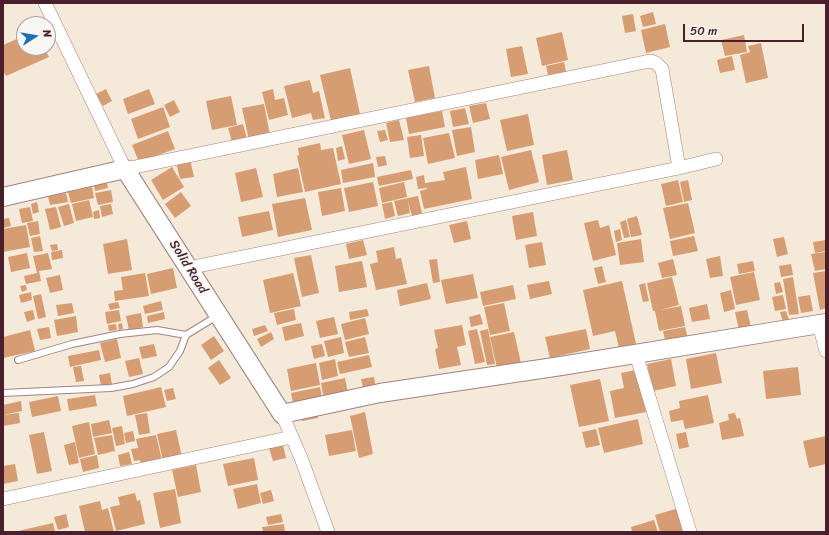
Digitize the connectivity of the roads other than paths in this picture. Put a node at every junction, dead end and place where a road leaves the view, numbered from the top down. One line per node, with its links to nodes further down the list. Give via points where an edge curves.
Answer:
1 (45, 3): 4 (street, Solid Road)
2 (716, 159): 3 (street)
3 (679, 168): 4 (street, via 662,69 656,63 645,62); 6 (street)
4 (125, 169): 5 (street); 6 (street, Solid Road)
5 (3, 197)
6 (188, 268): 7 (street, Solid Road)
7 (218, 315): 9 (lane); 14 (street, Solid Road)
8 (823, 324): 10 (street); 11 (street)
9 (186, 335): 12 (lane, via 157,330 120,334 72,344); 13 (lane, via 180,351 169,367 154,377 133,384 111,388)
10 (826, 351)
11 (636, 354): 14 (street, via 380,394); 18 (street)
12 (18, 360)
13 (3, 393)
14 (282, 414): 15 (street, Solid Road)
15 (292, 437): 16 (street); 17 (street, Solid Road)
16 (3, 500)
17 (328, 532)
18 (690, 532)

